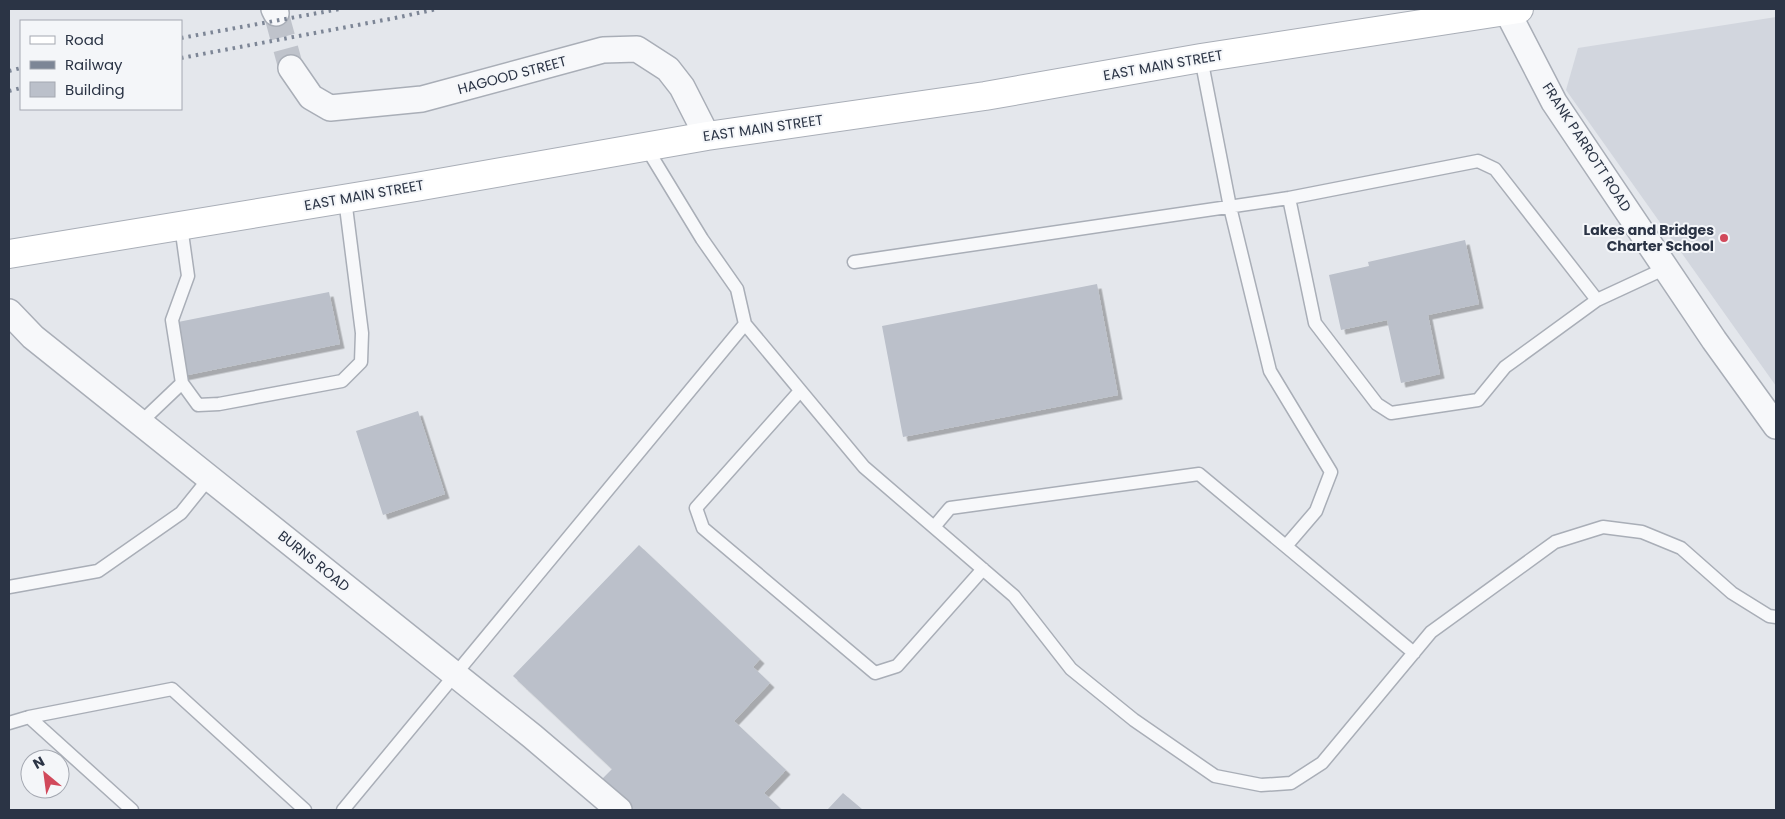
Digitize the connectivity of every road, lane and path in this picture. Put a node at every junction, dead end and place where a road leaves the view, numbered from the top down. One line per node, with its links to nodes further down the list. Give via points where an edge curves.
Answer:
1 (1513, 10): 2 (main road, EAST MAIN STREET); 12 (street, FRANK PARROTT ROAD, via 1554,102)
2 (1201, 58): 4 (main road, EAST MAIN STREET, via 985,96); 8 (lane)
3 (291, 68): 4 (street, HAGOOD STREET, via 311,97 330,108 422,99 603,50 637,49 668,69 682,87)
4 (706, 136): 5 (main road, EAST MAIN STREET)
5 (646, 147): 7 (main road, EAST MAIN STREET); 15 (lane, via 737,289)
6 (1289, 198): 8 (lane); 13 (lane, via 1478,161 1495,169); 13 (lane, via 1315,323 1377,404 1391,413 1478,400 1505,367)
7 (345, 199): 9 (main road, EAST MAIN STREET); 16 (lane, via 362,333 361,362 342,381 219,404 198,405)
8 (1230, 207): 11 (lane); 22 (lane, via 1270,371 1332,472 1316,511)
9 (181, 226): 10 (main road, EAST MAIN STREET); 16 (lane, via 188,276 172,320)
10 (9, 254)
11 (854, 262)
12 (1666, 268): 13 (lane); 19 (street, FRANK PARROTT ROAD)
13 (1598, 300)
14 (9, 312): 18 (street, BURNS ROAD, via 32,337)
15 (745, 324): 17 (lane); 27 (lane)
16 (182, 383): 18 (lane)
17 (800, 391): 21 (lane, via 864,467); 23 (lane, via 696,508 703,528 876,673 897,666)
18 (141, 422): 20 (street, BURNS ROAD)
19 (1776, 426)
20 (210, 477): 24 (lane, via 181,513 98,571); 27 (street, BURNS ROAD)
21 (934, 527): 22 (lane, via 950,508 1199,474); 23 (lane)
22 (1286, 546): 26 (lane)
23 (983, 569): 26 (lane, via 1014,596 1071,669 1134,720 1215,776 1224,778 1261,785 1291,783 1322,764)
24 (9, 587)
25 (1776, 617): 26 (lane, via 1732,593 1681,548 1642,532 1603,527 1555,542 1431,632)
26 (1414, 653)
27 (455, 676): 32 (lane); 33 (street, BURNS ROAD)
28 (29, 717): 29 (lane); 30 (lane); 31 (lane, via 172,689)
29 (9, 723)
30 (132, 810)
31 (305, 810)
32 (344, 810)
33 (619, 810)

